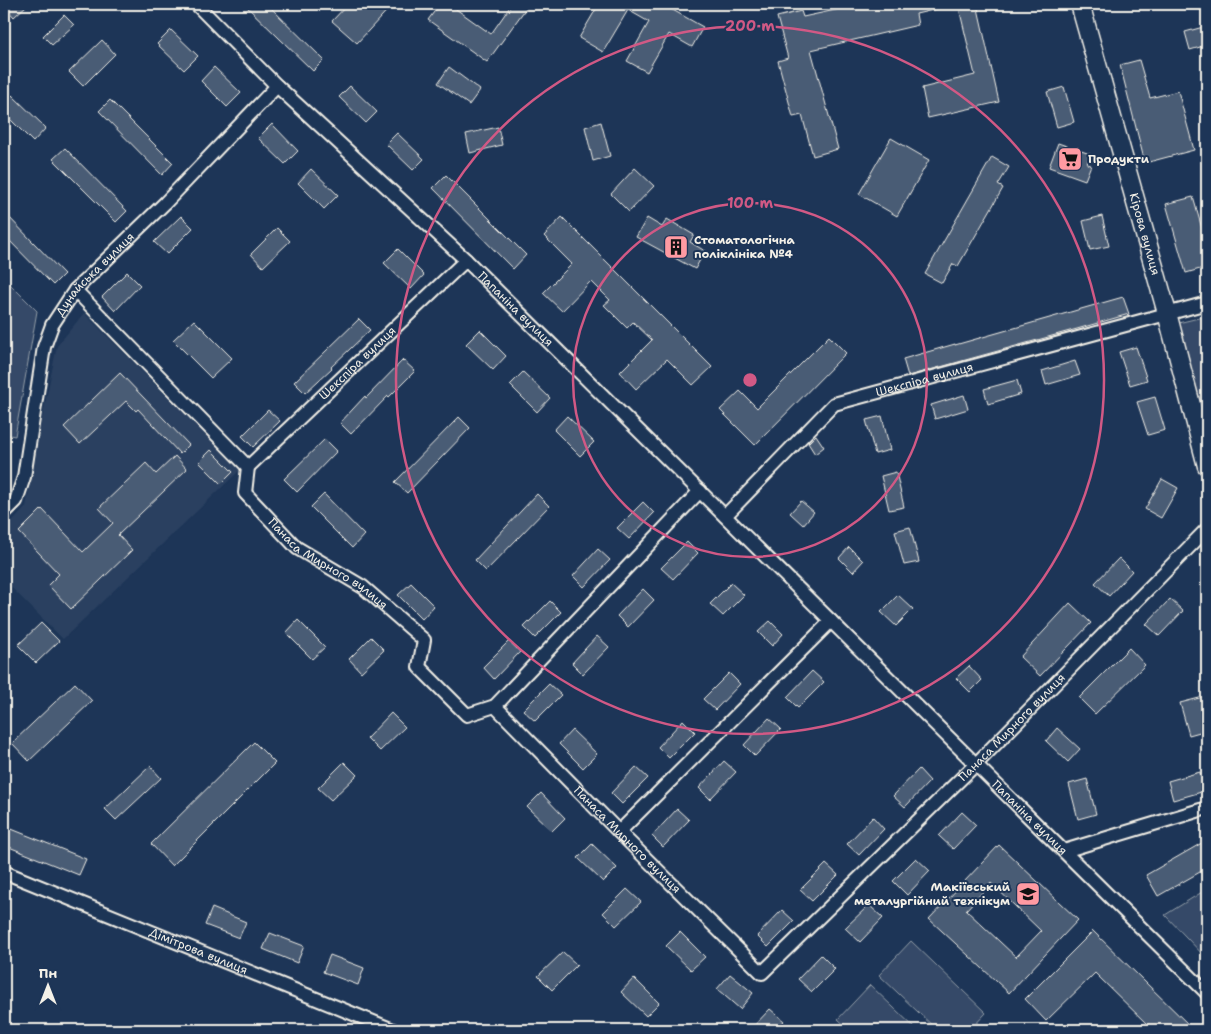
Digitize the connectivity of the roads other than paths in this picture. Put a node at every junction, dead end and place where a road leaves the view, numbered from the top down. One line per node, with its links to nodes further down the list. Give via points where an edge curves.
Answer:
1 (196, 4): 3 (street, Папаніна вулиця)
2 (1080, 4): 7 (street, Кірова вулиця)
3 (277, 86): 4 (street, Папаніна вулиця); 5 (street, Дунайська вулиця, via 165,203)
4 (466, 260): 8 (street, Шекспіра вулиця); 10 (street, Папаніна вулиця)
5 (75, 290): 8 (street); 11 (street, Дунайська вулиця, via 52,325 44,347 24,477 16,501)
6 (1207, 303): 7 (street, Шекспіра вулиця)
7 (1167, 313): 9 (street, Кірова вулиця); 12 (street, Шекспіра вулиця, via 834,404)
8 (248, 466): 15 (street, Панаса Мирного вулиця, via 245,492 297,548 363,586 424,640 419,667 467,715)
9 (1207, 466)
10 (700, 490): 12 (street, Папаніна вулиця); 15 (street)
11 (4, 512)
12 (725, 516): 14 (street, Папаніна вулиця)
13 (1207, 529): 16 (street, Панаса Мирного вулиця)
14 (831, 621): 16 (street, Папаніна вулиця); 18 (street)
15 (495, 706): 18 (street, Панаса Мирного вулиця)
16 (976, 764): 18 (street, Панаса Мирного вулиця, via 762,973); 19 (street, Папаніна вулиця)
17 (1207, 808): 19 (street)
18 (620, 832)
19 (1064, 851): 21 (street, Папаніна вулиця)
20 (4, 872): 22 (street, Дімітрова вулиця)
21 (1207, 993)
22 (393, 1030)

